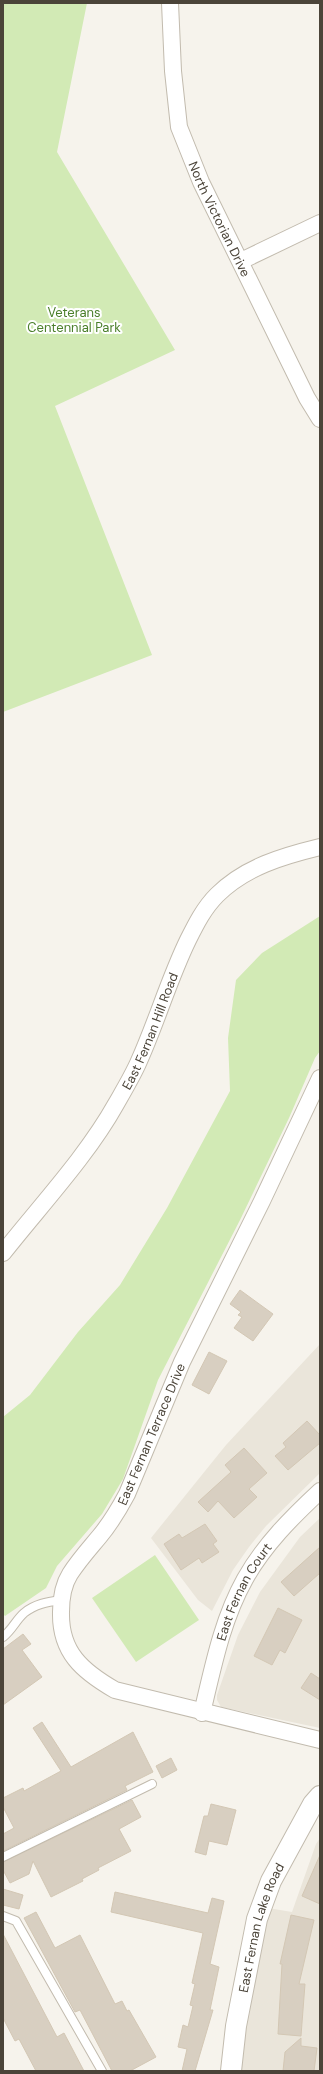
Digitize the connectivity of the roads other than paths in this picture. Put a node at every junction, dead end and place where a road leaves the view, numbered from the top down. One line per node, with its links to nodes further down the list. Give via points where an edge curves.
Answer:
1 (170, 3): 3 (street, North Victorian Drive, via 172,71 179,127 201,182)
2 (320, 222): 3 (street)
3 (242, 260): 4 (street, North Victorian Drive, via 307,398)
4 (320, 420)
5 (320, 847): 7 (street, East Fernan Hill Road, via 294,853 247,872 210,902 199,918 178,962 139,1061 116,1105)
6 (320, 1078): 9 (street, East Fernan Terrace Drive, via 182,1362 127,1494 117,1513 70,1574)
7 (3, 1253)
8 (320, 1491): 11 (street, East Fernan Court, via 274,1537 245,1578 229,1612)
9 (62, 1600): 10 (lane, via 41,1603 23,1614); 11 (street, East Fernan Terrace Drive, via 61,1622 67,1648 94,1678 125,1694)
10 (3, 1636)
11 (202, 1713): 12 (street, East Fernan Terrace Drive)
12 (320, 1740)
13 (152, 1784): 15 (lane)
14 (320, 1796): 18 (street, East Fernan Lake Road, via 313,1804 271,1881 257,1919 236,2026)
15 (3, 1857)
16 (3, 1916): 17 (lane, via 16,1921)
17 (102, 2071)
18 (231, 2071)

